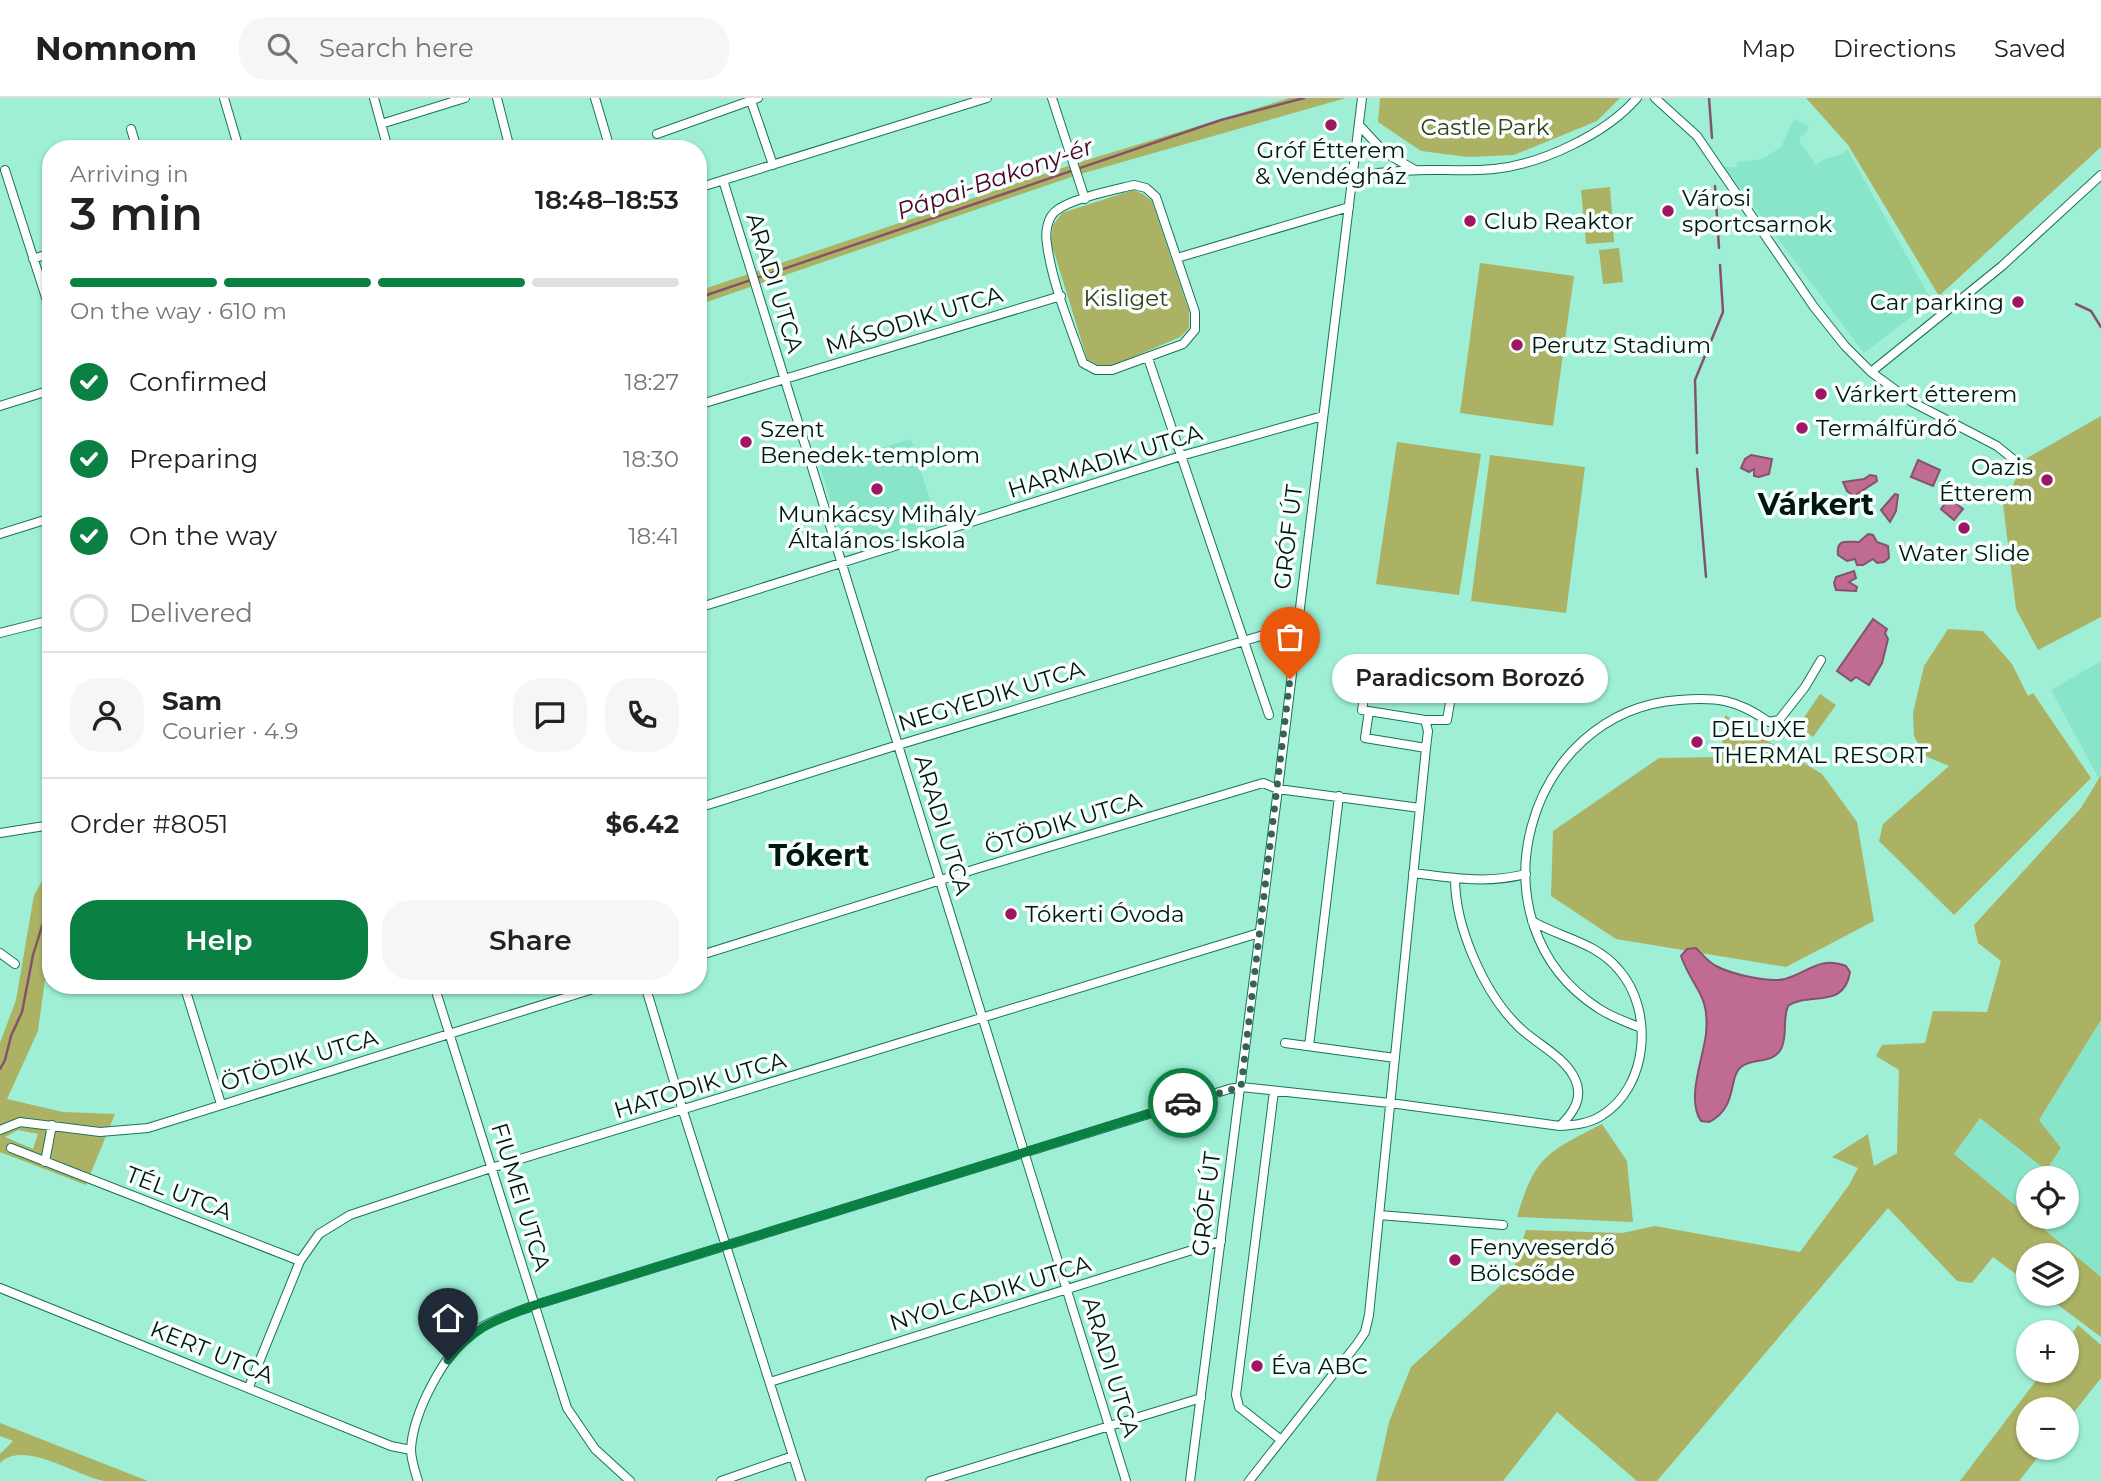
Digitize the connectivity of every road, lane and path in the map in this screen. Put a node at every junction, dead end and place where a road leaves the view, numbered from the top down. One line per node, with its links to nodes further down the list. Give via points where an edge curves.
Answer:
1 (224, 98): 17 (street)
2 (373, 98): 12 (street)
3 (465, 98): 12 (street)
4 (497, 98): 19 (street)
5 (595, 98): 20 (street)
6 (987, 98): 21 (street)
7 (1052, 98): 28 (street)
8 (1362, 98): 13 (street, GRÓF ÚT)
9 (1637, 98): 23 (street, via 1597,131 1532,161 1495,169)
10 (1655, 98): 36 (street, via 1697,135 1825,322)
11 (753, 99): 15 (street); 21 (street)
12 (381, 124): 18 (street)
13 (1359, 125): 23 (street, via 1384,152); 24 (street, GRÓF ÚT)
14 (131, 129): 16 (street)
15 (657, 134)
16 (134, 140)
17 (236, 140)
18 (385, 140)
19 (508, 140)
20 (607, 140)
21 (773, 165): 26 (street)
22 (5, 170): 32 (street)
23 (1415, 170): 24 (street)
24 (1353, 175): 29 (street, GRÓF ÚT)
25 (2101, 175): 36 (street, via 2002,266)
26 (723, 180): 27 (street); 37 (street, ARADI UTCA)
27 (707, 185)
28 (1085, 199): 31 (street, via 1134,185 1146,188 1156,197); 34 (street, via 1056,210 1047,224 1046,243)
29 (1349, 207): 31 (street); 41 (street, GRÓF ÚT)
30 (42, 256): 32 (street)
31 (1177, 258): 35 (street, via 1195,312 1195,330 1182,344)
32 (33, 259): 33 (street)
33 (42, 286)
34 (1060, 296): 35 (street, via 1083,363 1096,370 1112,369); 37 (street, MÁSODIK UTCA)
35 (1148, 358): 42 (street)
36 (1871, 372): 43 (street, via 1912,402 1997,446)
37 (784, 378): 39 (street, MÁSODIK UTCA); 46 (street, ARADI UTCA)
38 (42, 393): 40 (street)
39 (707, 402)
40 (0, 406)
41 (1323, 416): 42 (street, HARMADIK UTCA); 49 (street, GRÓF ÚT)
42 (1181, 456): 46 (street, HARMADIK UTCA); 51 (street)
43 (2019, 464)
44 (42, 521): 45 (street)
45 (0, 534)
46 (842, 563): 47 (street, HARMADIK UTCA); 56 (street, ARADI UTCA)
47 (707, 605)
48 (42, 622): 50 (street)
49 (1297, 625): 51 (street, NEGYEDIK UTCA); 58 (street, GRÓF ÚT)
50 (0, 633)
51 (1243, 640): 54 (street); 56 (street, NEGYEDIK UTCA)
52 (1821, 660): 65 (street, via 1779,720 1769,722 1724,699 1664,701 1625,713 1591,734 1562,764 1542,795 1531,823)
53 (1369, 711): 55 (street); 55 (street, via 1362,710 1367,680 1452,691 1447,720); 57 (street, via 1365,738)
54 (1269, 715)
55 (1426, 720): 57 (street)
56 (898, 745): 60 (street, NEGYEDIK UTCA); 67 (street, ARADI UTCA)
57 (1426, 748): 61 (street)
58 (1278, 789): 59 (street, ÖTÖDIK UTCA); 67 (street, ÖTÖDIK UTCA, via 1263,783); 69 (street, GRÓF ÚT)
59 (1339, 796): 61 (street, ÖTÖDIK UTCA); 81 (street)
60 (707, 805)
61 (1420, 808): 64 (street)
62 (42, 826): 63 (street)
63 (0, 833)
64 (1413, 873): 66 (street); 82 (street)
65 (1526, 874): 66 (street, via 1487,881); 68 (street)
66 (1455, 878): 89 (street, via 1458,912 1468,942 1501,1005 1576,1080 1576,1107)
67 (940, 881): 71 (street, ÖTÖDIK UTCA); 77 (street, ARADI UTCA)
68 (1532, 921): 78 (street, via 1538,940 1576,991 1599,1009); 78 (street, via 1585,943 1619,969 1631,986)
69 (1259, 933): 77 (street, HATODIK UTCA); 83 (street, GRÓF ÚT)
70 (0, 953): 72 (street)
71 (707, 953)
72 (15, 964)
73 (187, 994): 86 (street)
74 (437, 994): 79 (street, FIUMEI UTCA)
75 (577, 994): 79 (street, ÖTÖDIK UTCA)
76 (648, 994): 87 (street)
77 (982, 1017): 87 (street, HATODIK UTCA); 92 (street, ARADI UTCA)
78 (1641, 1028): 89 (street, via 1637,1069 1616,1105 1581,1124)
79 (449, 1034): 86 (street, ÖTÖDIK UTCA); 94 (street, FIUMEI UTCA)
80 (1285, 1043): 81 (street)
81 (1309, 1046): 82 (street)
82 (1395, 1058): 85 (street)
83 (1241, 1087): 84 (street); 92 (street); 97 (street, GRÓF ÚT)
84 (1274, 1091): 85 (street); 107 (street, via 1236,1395 1239,1406)
85 (1390, 1103): 89 (street); 95 (street)
86 (221, 1104): 88 (street, ÖTÖDIK UTCA, via 122,1132)
87 (683, 1111): 94 (street, HATODIK UTCA); 98 (street)
88 (52, 1125): 90 (street, ÖTÖDIK UTCA, via 20,1122); 93 (street)
89 (1560, 1126)
90 (0, 1130)
91 (11, 1148): 93 (street, TÉL UTCA)
92 (1025, 1154): 98 (street); 101 (street, ARADI UTCA)
93 (45, 1162): 99 (street, TÉL UTCA)
94 (492, 1168): 99 (street, HATODIK UTCA, via 350,1214 319,1234); 102 (street, FIUMEI UTCA)
95 (1379, 1215): 96 (street); 107 (street, via 1365,1332)
96 (1503, 1225)
97 (1221, 1241): 101 (street, NYOLCADIK UTCA); 105 (street, GRÓF ÚT)
98 (727, 1246): 102 (street); 103 (street)
99 (300, 1261): 104 (street, HATODIK UTCA)
100 (0, 1288): 104 (street, KERT UTCA)
101 (1067, 1289): 103 (street, NYOLCADIK UTCA); 106 (street, ARADI UTCA)
102 (535, 1305): 108 (street, via 490,1322 460,1345 425,1398); 111 (street, FIUMEI UTCA, via 566,1408 595,1449)
103 (770, 1382): 109 (street)
104 (249, 1387): 108 (street, KERT UTCA, via 390,1446)
105 (1201, 1398): 106 (street); 116 (street, GRÓF ÚT)
106 (1109, 1426): 114 (street); 115 (street, ARADI UTCA)
107 (1281, 1440): 117 (street)
108 (411, 1450): 110 (street)
109 (793, 1456): 112 (street); 113 (street)
110 (418, 1481)
111 (630, 1481)
112 (721, 1481)
113 (801, 1481)
114 (930, 1481)
115 (1126, 1481)
116 (1190, 1481)
117 (1249, 1481)

